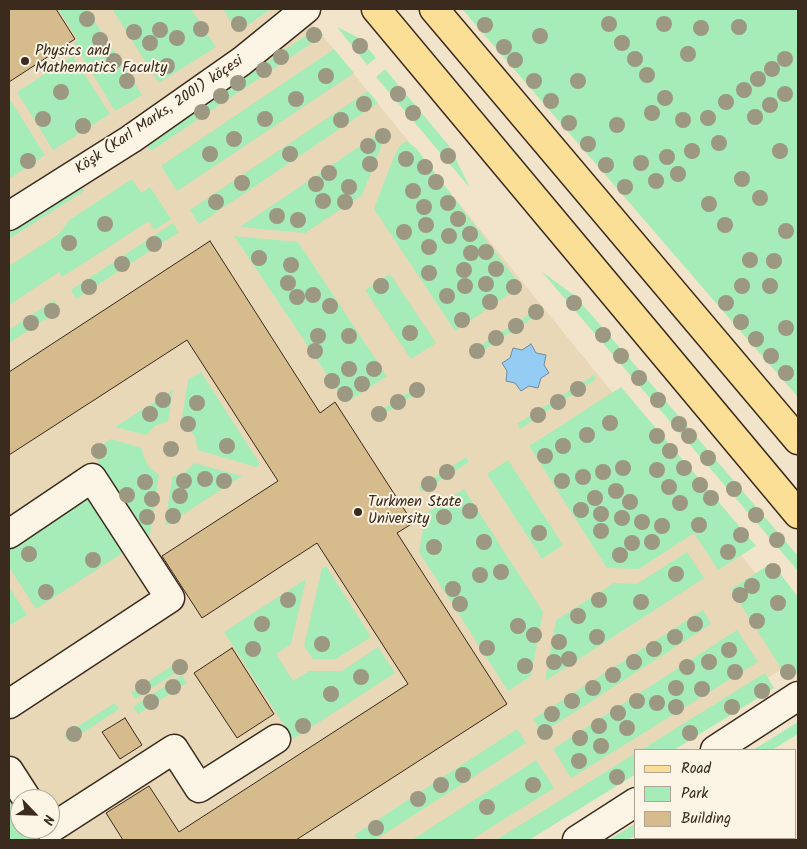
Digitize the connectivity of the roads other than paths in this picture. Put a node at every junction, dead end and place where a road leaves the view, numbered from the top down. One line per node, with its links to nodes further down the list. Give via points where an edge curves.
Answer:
1 (306, 9): 4 (street, Köşk (Karl Marks, 2001) köçesi, via 242,60 131,139)
2 (376, 9): 6 (main road)
3 (434, 9): 5 (main road)
4 (9, 216)
5 (798, 440)
6 (798, 514)
7 (9, 534): 9 (street, via 92,478 170,598)
8 (798, 696): 11 (street)
9 (9, 704)
10 (276, 738): 15 (street, via 199,788 174,749)
11 (717, 749)
12 (9, 771): 13 (street)
13 (21, 789)
14 (634, 803): 16 (street)
15 (60, 825)
16 (576, 840)

